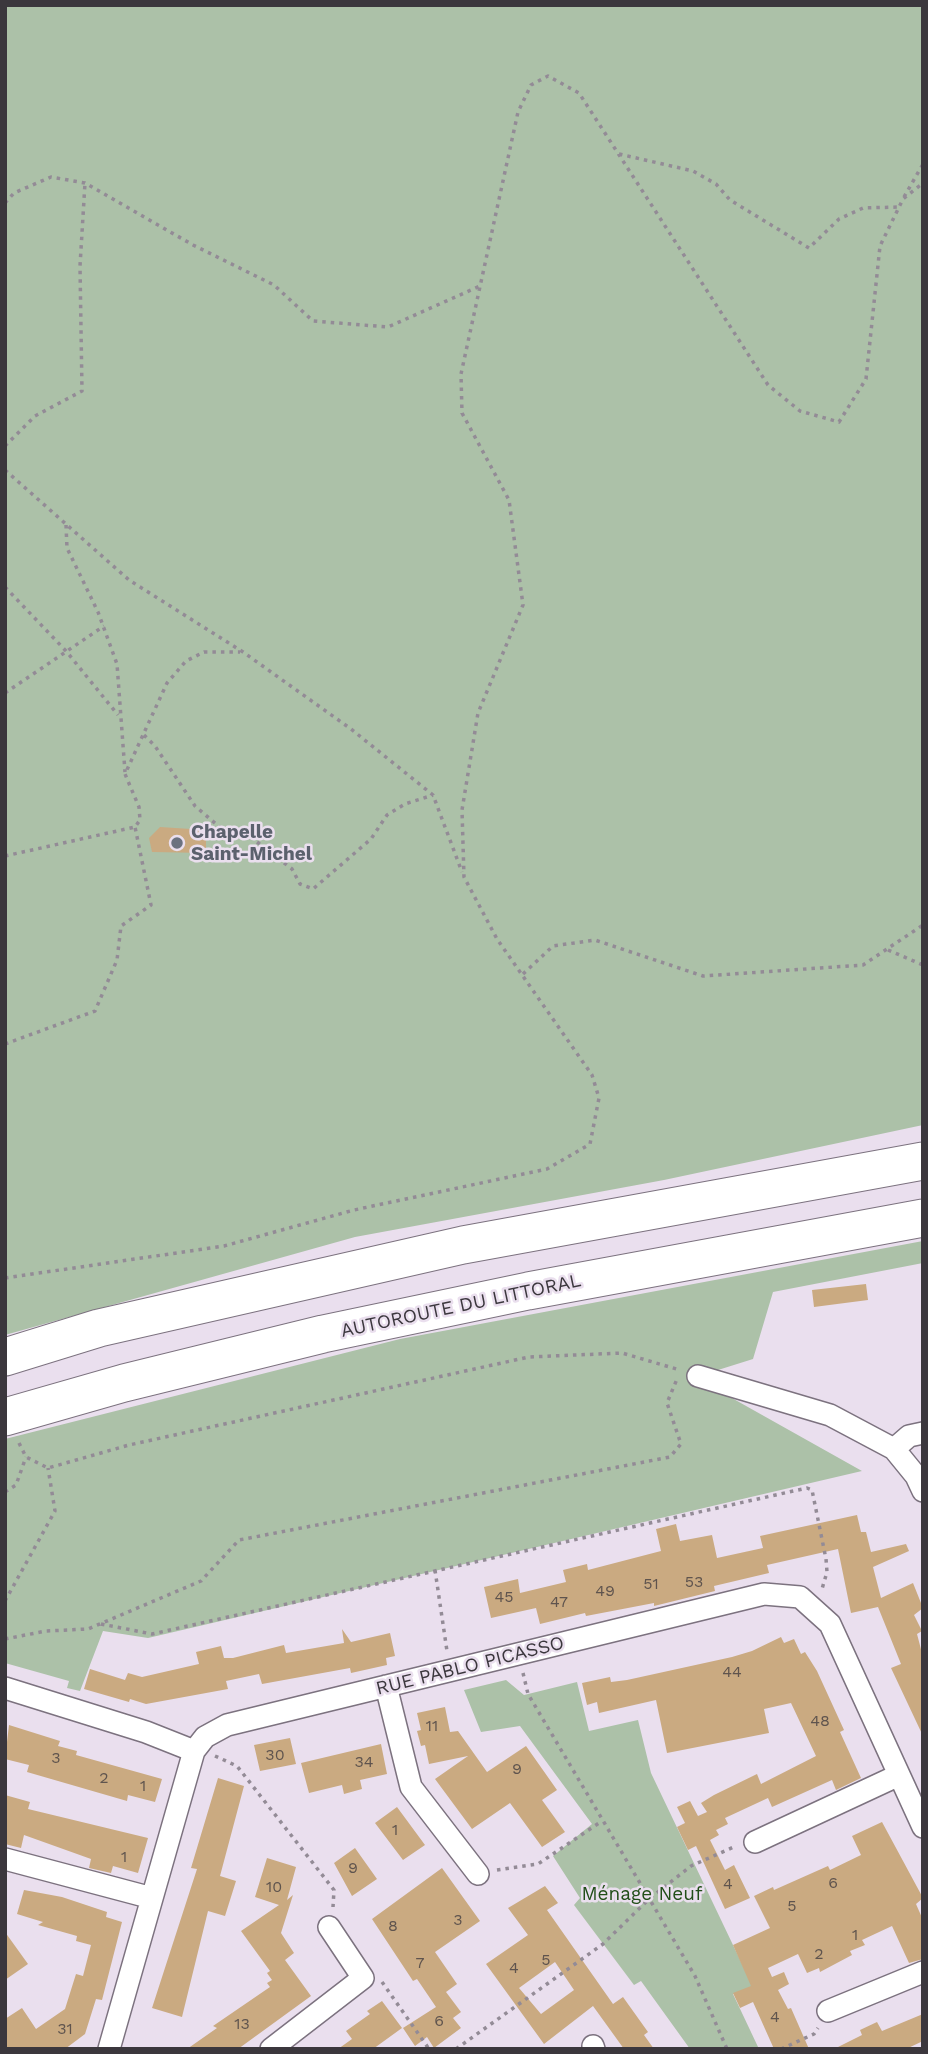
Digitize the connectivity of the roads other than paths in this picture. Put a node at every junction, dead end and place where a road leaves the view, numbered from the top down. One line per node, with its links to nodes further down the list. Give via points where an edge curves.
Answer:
1 (923, 1161): 3 (highway, via 463,1245 99,1328)
2 (923, 1218): 5 (highway, AUTOROUTE DU LITTORAL, via 337,1331 124,1383)
3 (5, 1357)
4 (689, 1373): 7 (street, via 830,1415)
5 (11, 1427)
6 (923, 1433): 7 (street, via 909,1436)
7 (894, 1449): 8 (street)
8 (923, 1491)
9 (386, 1686): 11 (street, RUE PABLO PICASSO, via 227,1725 205,1737); 12 (street, RUE PABLO PICASSO, via 764,1594 800,1597 830,1624); 16 (street, via 411,1787)
10 (5, 1688): 11 (street)
11 (194, 1751): 17 (street)
12 (899, 1775): 13 (street, RUE PABLO PICASSO); 14 (street)
13 (923, 1827)
14 (755, 1842)
15 (5, 1859): 17 (street)
16 (478, 1874)
17 (152, 1898): 21 (street)
18 (329, 1927): 22 (street, via 363,1978)
19 (923, 1972): 20 (street)
20 (828, 2011)
21 (109, 2049)
22 (271, 2049)

